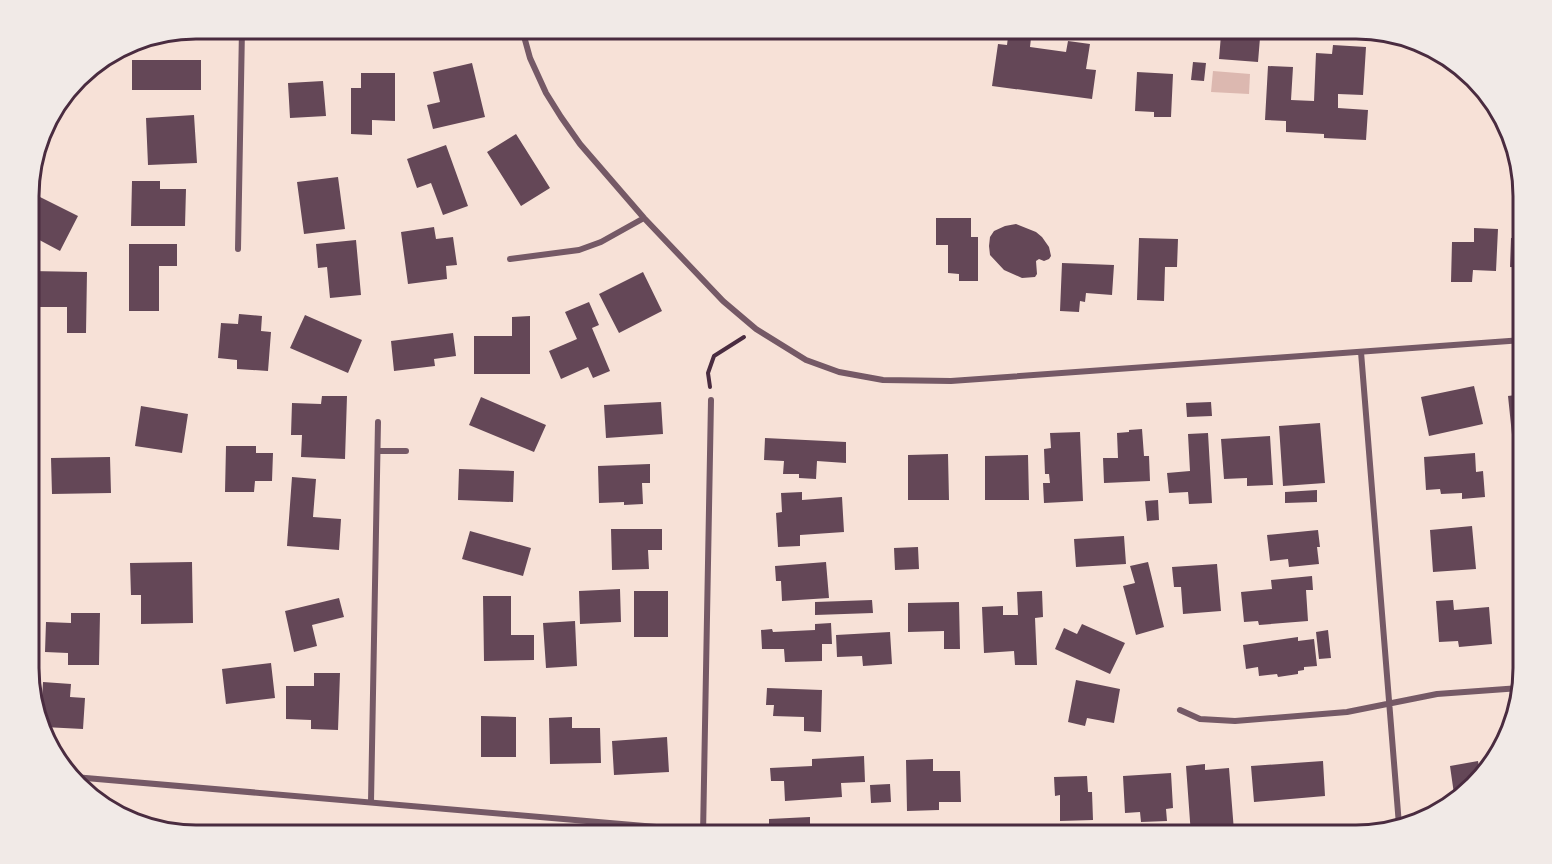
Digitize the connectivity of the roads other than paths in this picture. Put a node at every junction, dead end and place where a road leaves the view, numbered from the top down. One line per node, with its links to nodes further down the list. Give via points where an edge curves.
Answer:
1 (242, 39): 4 (street)
2 (524, 39): 3 (street, via 537,74 561,117)
3 (644, 218): 5 (street, via 579,250); 7 (street, via 723,301 756,329 806,360 839,372 883,380 951,381)
4 (238, 249)
5 (510, 259)
6 (1513, 341): 7 (street)
7 (1360, 352): 13 (street)
8 (711, 400): 19 (street)
9 (378, 422): 10 (street)
10 (378, 451): 11 (street); 16 (street)
11 (406, 451)
12 (1512, 689): 13 (street, via 1437,694)
13 (1389, 703): 14 (street, via 1347,712 1235,721 1200,719); 17 (street)
14 (1180, 710)
15 (85, 778): 16 (street)
16 (371, 802): 18 (street)
17 (1399, 819)
18 (617, 825)
19 (702, 825)

